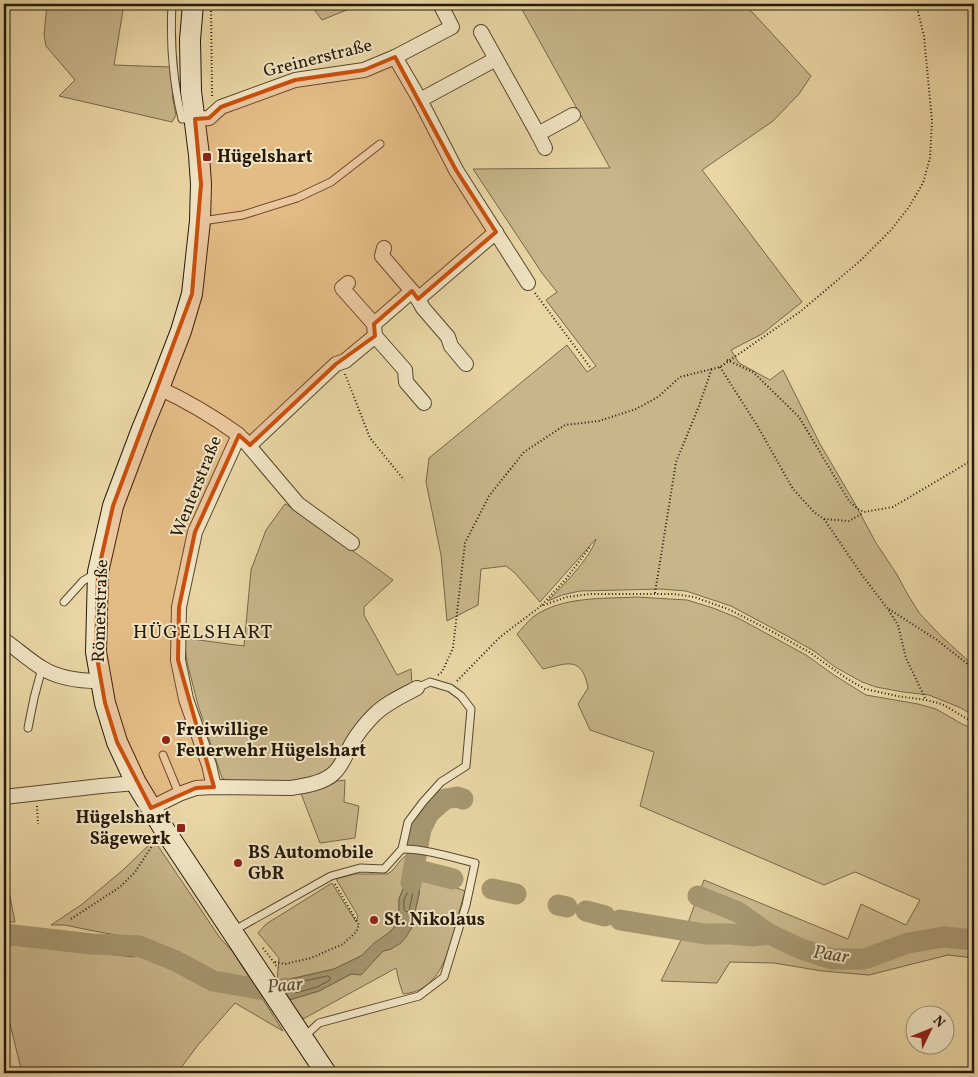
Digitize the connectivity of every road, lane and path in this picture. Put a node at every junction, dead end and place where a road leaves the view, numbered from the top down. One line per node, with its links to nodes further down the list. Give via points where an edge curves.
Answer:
1 (172, 4): 10 (lane, via 176,95 182,119)
2 (193, 4): 10 (main road, Römerstraße, via 190,40)
3 (440, 4): 6 (street, Greinerstraße, via 452,27)
4 (916, 4): 21 (path, via 924,36 932,121 930,158 923,183 892,230 860,262 801,311)
5 (481, 32): 7 (street)
6 (396, 57): 8 (street, Greinerstraße); 10 (street, Greinerstraße, via 364,70 296,80 221,107 209,118)
7 (496, 59): 8 (street); 11 (street)
8 (420, 100): 15 (street, Greinerstraße, via 456,170)
9 (574, 115): 11 (street)
10 (195, 119): 14 (main road, Römerstraße, via 201,184)
11 (538, 134): 13 (street)
12 (380, 144): 14 (lane, via 331,182 297,198 243,215)
13 (545, 148)
14 (200, 221): 27 (main road, Römerstraße, via 192,294)
15 (496, 232): 17 (street, Greinerstraße); 19 (street)
16 (384, 248): 19 (street, via 382,256)
17 (528, 283): 25 (path)
18 (342, 289): 20 (street)
19 (415, 295): 20 (street); 23 (street)
20 (374, 330): 22 (street, via 345,361); 28 (street, via 405,370 406,382)
21 (727, 360): 24 (path); 33 (path, via 753,372 799,418 849,502)
22 (339, 363): 30 (street, Wenterstraße); 32 (path, via 370,438)
23 (466, 364)
24 (720, 367): 26 (path); 34 (path, via 793,489)
25 (590, 368)
26 (712, 368): 38 (path, via 676,462); 46 (path, via 680,377 658,397 636,409 599,421 565,424 524,452 489,496 465,543 453,648 442,672)
27 (159, 388): 29 (street, Wenterstraße, via 195,406); 37 (main road, Römerstraße, via 113,506)
28 (424, 403)
29 (239, 435): 30 (street, Wenterstraße); 53 (street, Wenterstraße, via 196,532 179,608 178,660 186,699)
30 (250, 445): 35 (street, Wenterstraße, via 298,504)
31 (974, 459): 33 (path, via 893,507)
32 (404, 480)
33 (864, 512): 34 (path, via 849,521)
34 (824, 519): 41 (path)
35 (352, 543)
36 (590, 547): 40 (path)
37 (98, 572): 39 (lane, via 83,581); 45 (main road, Römerstraße, via 96,652)
38 (655, 593): 40 (path, via 590,594 567,597); 48 (path, via 694,597 728,609 802,648 865,689)
39 (64, 602)
40 (541, 606): 47 (path, via 500,637)
41 (887, 608): 44 (path, via 937,640); 48 (path, via 898,625 906,658)
42 (4, 640): 43 (street)
43 (42, 668): 45 (street, via 73,679); 50 (lane)
44 (974, 669)
45 (100, 681): 52 (main road, Römerstraße, via 117,742)
46 (423, 685): 47 (lane); 53 (street, via 373,716 359,732 344,760 327,779 290,788)
47 (450, 688): 60 (lane, via 462,696 470,709 466,766 441,782 423,802 408,822)
48 (926, 700): 49 (path, via 942,704)
49 (974, 723)
50 (28, 728)
51 (163, 755): 55 (lane)
52 (136, 784): 54 (street); 57 (main road, Römerstraße)
53 (214, 787): 55 (street, via 196,788)
54 (36, 793): 56 (street); 58 (path)
55 (179, 794): 57 (street)
56 (4, 797)
57 (151, 808): 59 (main road, Römerstraße)
58 (38, 824)
59 (164, 829): 62 (path, via 135,872 120,887); 63 (main road, Römerstraße)
60 (402, 849): 61 (lane, via 384,869 360,868); 65 (lane, via 475,863 444,977 420,996 319,1023)
61 (330, 876): 63 (lane); 64 (path, via 359,925 356,932 343,944 311,958)
62 (71, 919)
63 (233, 932): 64 (main road, Römerstraße)
64 (266, 965): 65 (main road, Römerstraße, via 284,1010)
65 (303, 1038): 66 (main road, Römerstraße)
66 (326, 1073)

